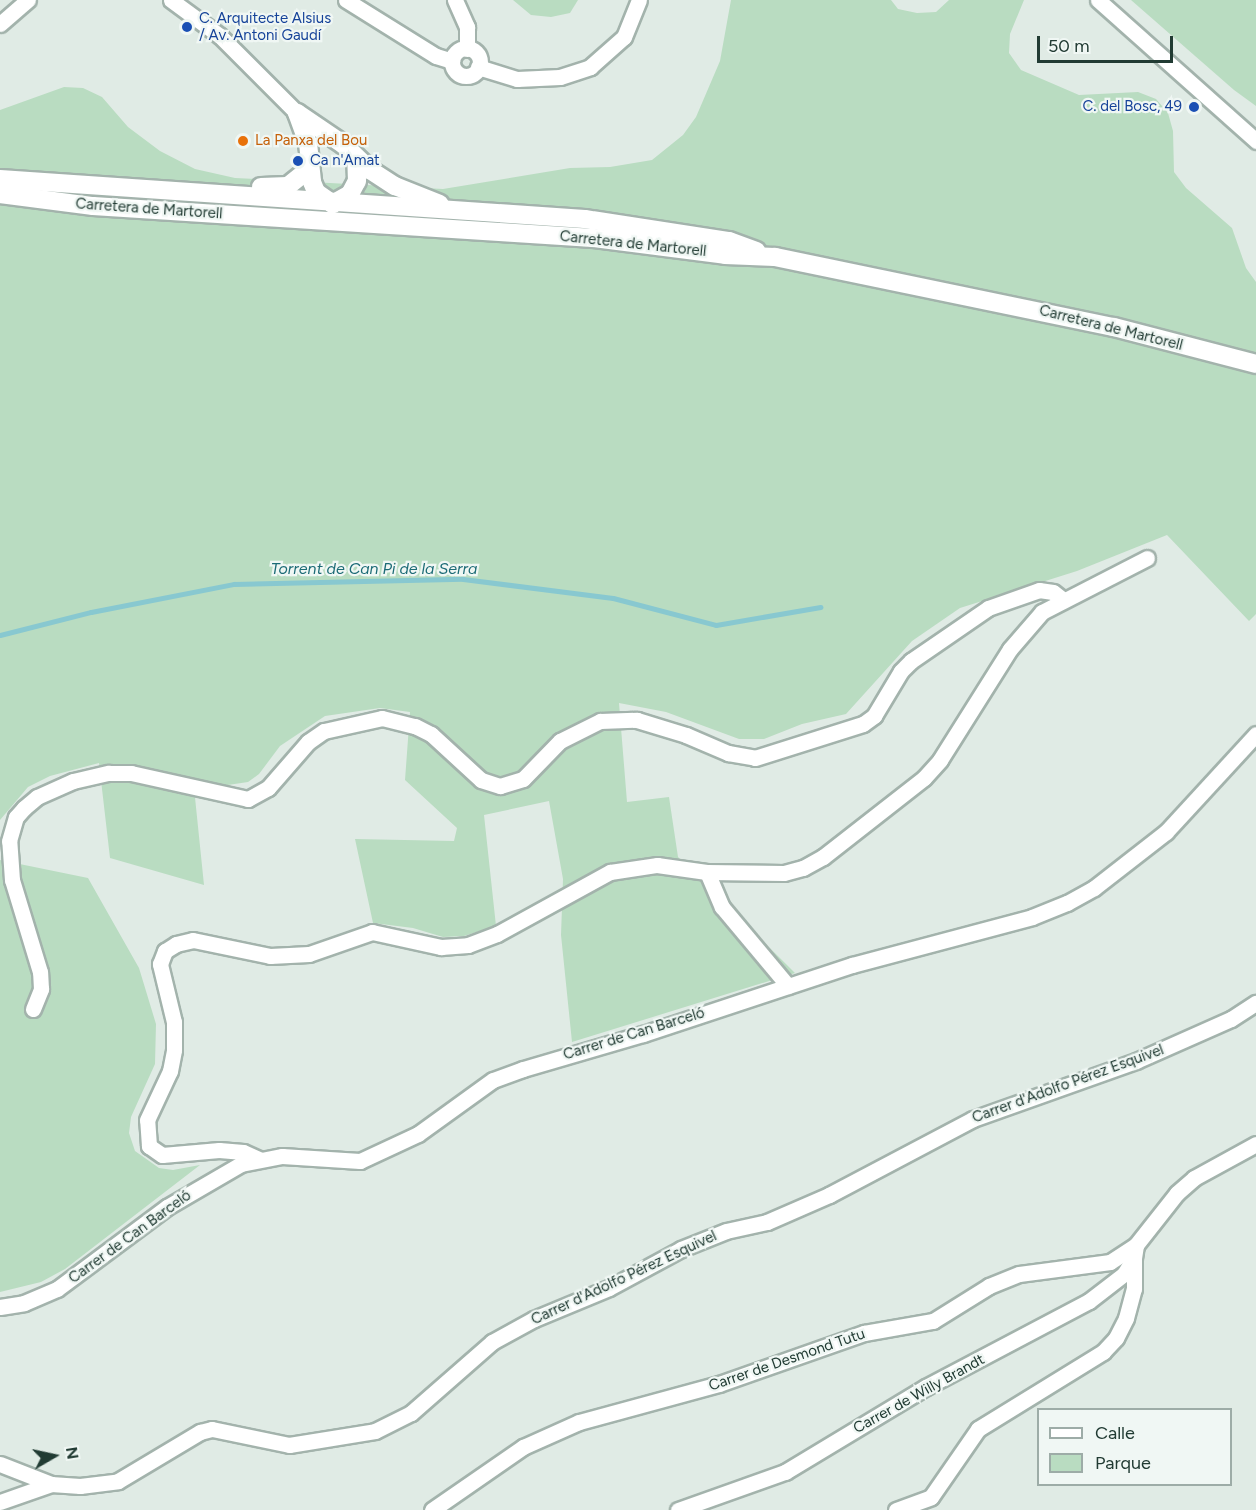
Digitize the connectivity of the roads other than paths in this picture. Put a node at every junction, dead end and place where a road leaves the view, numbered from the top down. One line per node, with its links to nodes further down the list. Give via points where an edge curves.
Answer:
1 (28, 0): 7 (street)
2 (171, 0): 11 (street, via 220,36)
3 (346, 0): 9 (street, via 436,56)
4 (455, 0): 8 (street, via 467,27)
5 (639, 0): 10 (street, via 624,37 590,67 560,77 517,79)
6 (1098, 0): 12 (street)
7 (0, 24)
8 (467, 49): 9 (street, via 456,53); 10 (street, via 477,56)
9 (452, 61): 10 (street, via 455,70 464,76)
10 (478, 67)
11 (297, 112): 13 (main road); 15 (main road)
12 (1256, 141)
13 (344, 145): 14 (main road); 15 (main road, via 326,146)
14 (357, 158): 19 (main road, via 357,181 350,194); 20 (main road, via 395,186)
15 (309, 165): 17 (main road, via 288,186); 19 (main road, via 316,192)
16 (0, 179): 17 (main road)
17 (221, 192): 19 (main road)
18 (0, 194): 21 (main road, Carretera de Martorell, via 93,206)
19 (332, 204): 20 (main road); 21 (main road); 22 (main road, via 349,214)
20 (459, 211): 23 (main road, via 585,219 729,241)
21 (277, 218): 22 (main road, Carretera de Martorell)
22 (387, 225): 23 (main road, Carretera de Martorell, via 593,238 725,255)
23 (774, 257): 24 (main road, Carretera de Martorell, via 1103,325)
24 (1256, 364)
25 (1147, 558): 26 (street)
26 (1062, 599): 28 (street, via 1028,624 940,760 924,778 839,845 792,872); 31 (street, via 1053,592 1039,590 988,608 906,666 874,716 863,724 755,758 728,753 637,720 600,722 560,741 523,778 500,786 482,780 431,734 399,720 382,718 324,731 308,742 268,788 248,799 131,773 109,773 73,781 24,808 16,817 9,841 12,880 40,972 41,989)
27 (1256, 734): 29 (street, Carrer de Can Barceló, via 1166,832 1094,888 1067,903 1032,917)
28 (707, 872): 29 (street, via 722,908); 33 (street, via 657,865 622,868 583,884 497,934 468,945 433,946 372,932 294,957 270,957 193,940 170,947 160,964 174,1022 174,1050 170,1071 147,1120 149,1146 162,1155 219,1150 243,1152)
29 (788, 986): 33 (street, Carrer de Can Barceló, via 493,1080 418,1134 360,1161 282,1156)
30 (1256, 1004): 37 (street, Carrer d'Adolfo Pérez Esquivel, via 1136,1061 973,1119 829,1195 766,1222 726,1231 681,1249 609,1288 534,1319 492,1342 430,1399 396,1423 309,1444 271,1442 212,1429 200,1431 118,1481 80,1486)
31 (33, 1009)
32 (1256, 1144): 34 (street, Carrer de Desmond Tutu, via 1194,1178 1177,1193)
33 (259, 1160): 35 (street, Carrer de Can Barceló, via 222,1172 167,1207 57,1289 24,1303)
34 (1135, 1251): 39 (street, Carrer de Desmond Tutu, via 1110,1262 1006,1278 933,1321 864,1333 719,1384 579,1422 523,1447); 40 (street, Carrer de Willy Brandt, via 1124,1274 1089,1301 926,1387 784,1472); 41 (street, via 1134,1289 1116,1338 1103,1352 978,1429 931,1497)
35 (0, 1307)
36 (0, 1464): 37 (street, Carrer d'Adolfo Pérez Esquivel)
37 (51, 1484): 38 (street)
38 (0, 1502)
39 (432, 1510)
40 (678, 1510)
41 (896, 1510)

